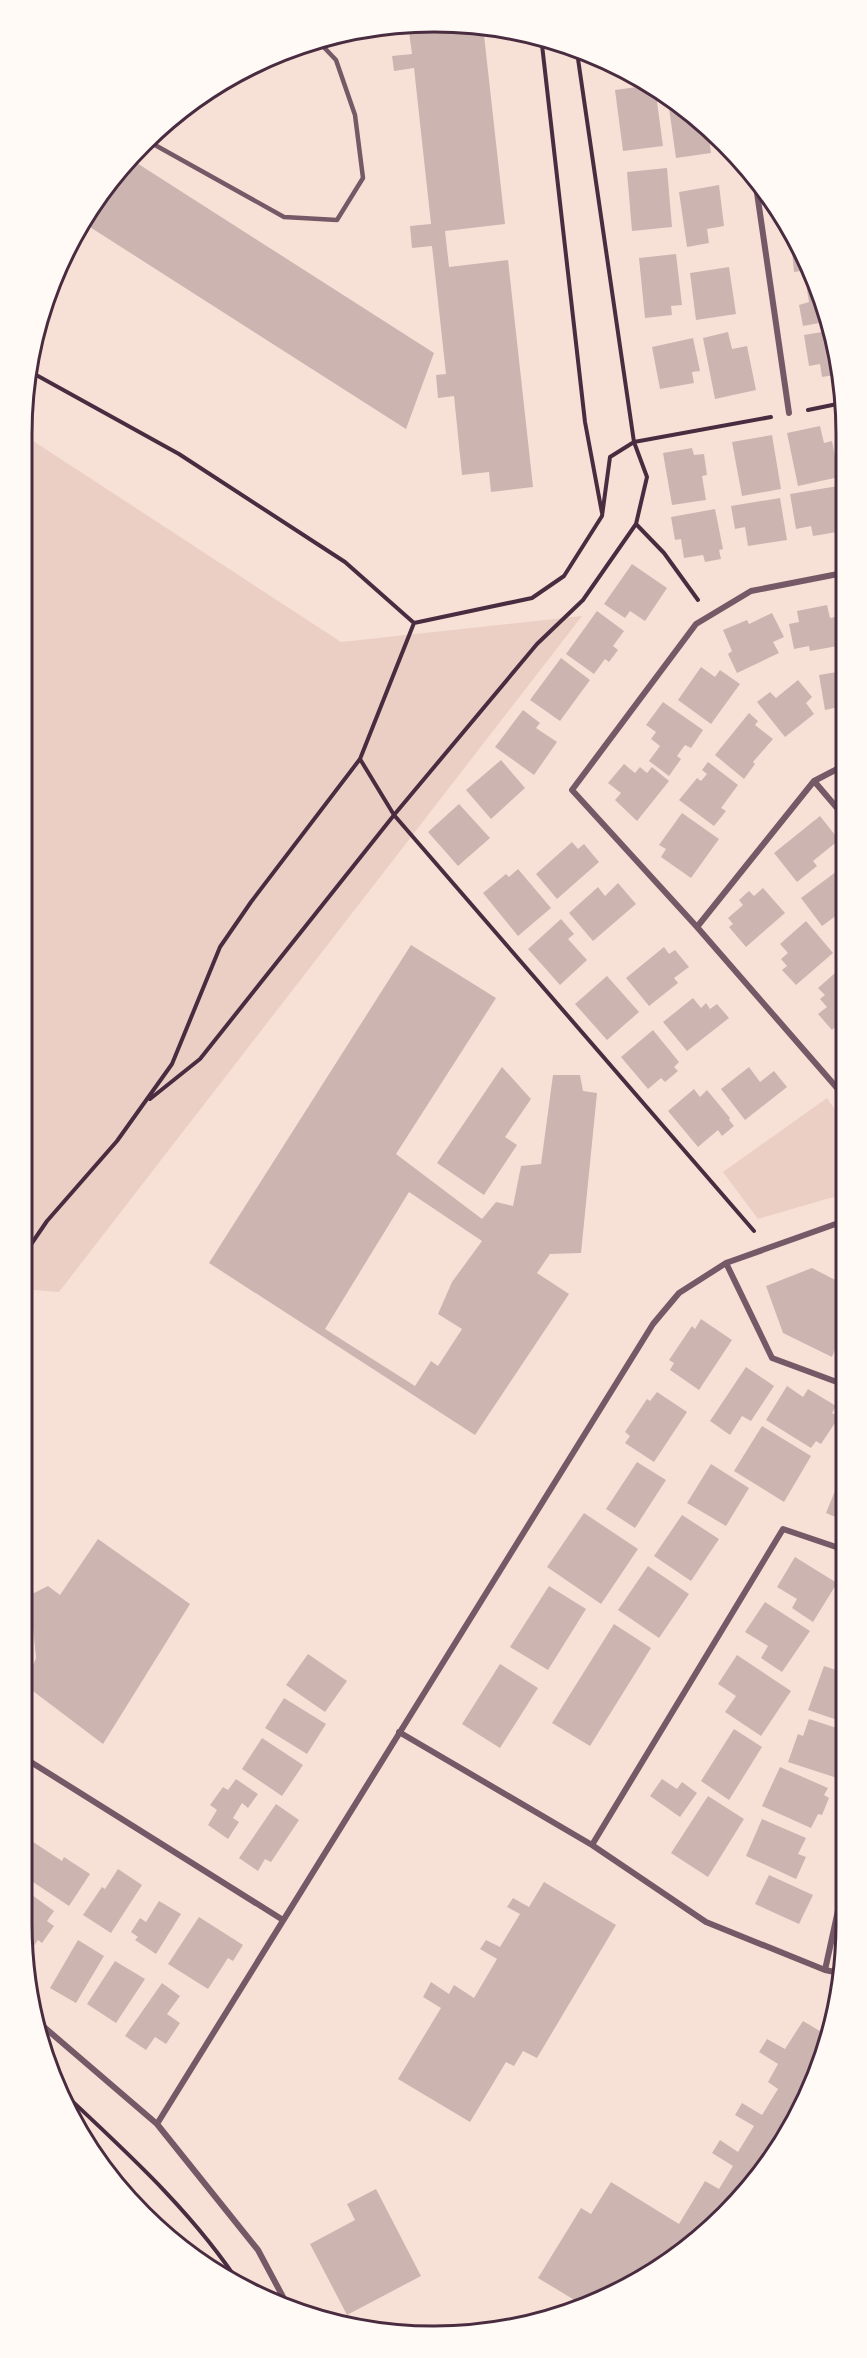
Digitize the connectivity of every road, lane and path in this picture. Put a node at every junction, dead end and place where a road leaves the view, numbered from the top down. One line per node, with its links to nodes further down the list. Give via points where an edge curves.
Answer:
1 (542, 46): 10 (path, via 585,422)
2 (323, 47): 4 (lane, via 336,60 355,115 363,178 337,220 284,217)
3 (578, 59): 9 (path)
4 (154, 144)
5 (758, 196): 8 (street)
6 (36, 375): 14 (path, via 179,454 345,562)
7 (835, 405): 8 (path)
8 (789, 413): 9 (path)
9 (634, 442): 10 (path, via 610,457); 11 (path, via 647,477)
10 (602, 516): 14 (path, via 564,576 532,598)
11 (636, 524): 13 (path, via 664,553); 19 (path, via 583,600 537,644)
12 (836, 574): 13 (street, via 751,591)
13 (709, 616): 20 (street, via 696,624 572,790)
14 (414, 623): 15 (path)
15 (360, 759): 19 (path); 22 (path, via 220,947 172,1064)
16 (836, 770): 17 (street)
17 (814, 781): 18 (street); 20 (street)
18 (836, 807)
19 (394, 815): 22 (path, via 200,1059); 25 (path)
20 (697, 927): 21 (street)
21 (836, 1087)
22 (145, 1103): 24 (path)
23 (836, 1224): 25 (street)
24 (32, 1243)
25 (768, 1248): 26 (street)
26 (726, 1263): 27 (street, via 772,1358); 29 (street, via 679,1293 653,1324)
27 (836, 1382)
28 (836, 1547): 31 (street, via 783,1529)
29 (399, 1732): 31 (street); 32 (street)
30 (32, 1763): 32 (street)
31 (592, 1845): 34 (street, via 706,1922)
32 (283, 1920): 38 (street)
33 (836, 1920): 34 (street)
34 (825, 1970): 35 (street)
35 (833, 1972)
36 (45, 2028): 38 (street)
37 (73, 2103): 39 (path, via 178,2203)
38 (157, 2124): 40 (street, via 258,2250)
39 (233, 2274)
40 (283, 2297)

